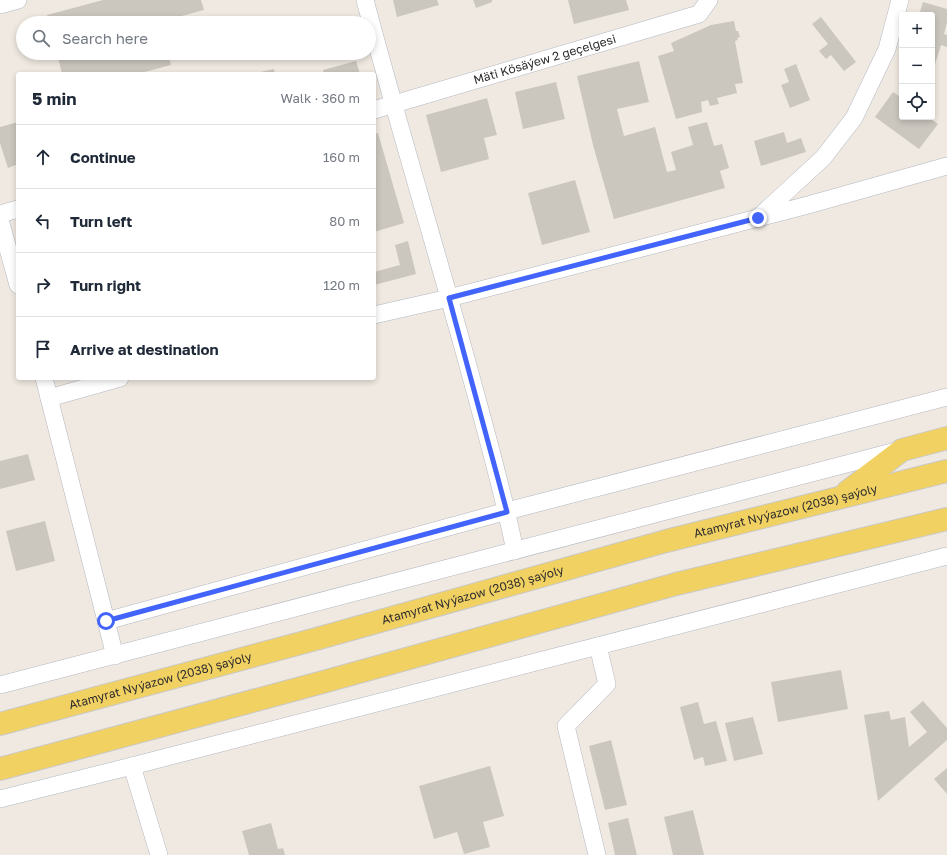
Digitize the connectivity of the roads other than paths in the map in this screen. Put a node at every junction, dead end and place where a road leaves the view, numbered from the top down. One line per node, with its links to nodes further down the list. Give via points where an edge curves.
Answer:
1 (18, 0): 5 (street)
2 (365, 0): 6 (street)
3 (709, 0): 8 (street, Mäti Kösäýew 2 geçelgesi, via 699,14)
4 (900, 0): 13 (street, via 887,49 854,118 824,158)
5 (0, 5)
6 (369, 16)
7 (376, 41): 8 (street)
8 (393, 105): 9 (street, Mäti Kösäýew 2 geçelgesi); 16 (street)
9 (376, 109)
10 (947, 166): 13 (street)
11 (16, 210): 12 (street)
12 (0, 214)
13 (758, 218): 16 (street)
14 (0, 220): 15 (street)
15 (16, 278)
16 (449, 298): 17 (street); 26 (street)
17 (376, 315)
18 (44, 380): 21 (street)
19 (113, 380): 21 (street)
20 (947, 397): 26 (street)
21 (49, 398): 30 (street)
22 (947, 438): 23 (main road)
23 (902, 450): 25 (main road); 28 (street)
24 (947, 471): 25 (main road, Atamyrat Nyýazow (2038) şaýoly)
25 (842, 497): 34 (main road, Atamyrat Nyýazow (2038) şaýoly, via 666,541)
26 (507, 512): 28 (street); 30 (street)
27 (947, 519): 36 (main road, via 676,584)
28 (515, 551): 32 (street)
29 (947, 556): 31 (street)
30 (106, 621): 32 (street)
31 (598, 646): 35 (street); 39 (street, via 606,684 566,726)
32 (115, 656): 33 (street)
33 (0, 685)
34 (0, 724)
35 (132, 766): 37 (street); 38 (street)
36 (0, 769)
37 (0, 799)
38 (159, 855)
39 (597, 855)

